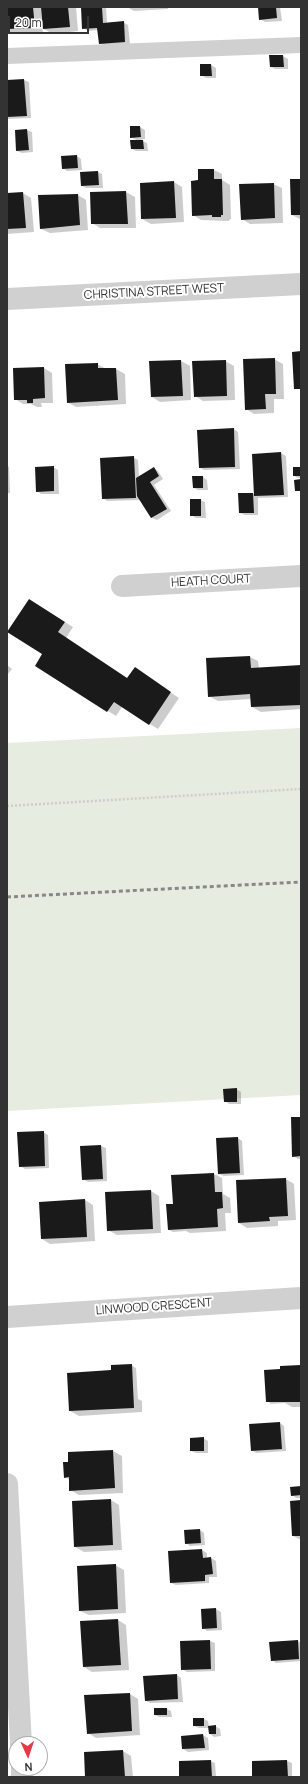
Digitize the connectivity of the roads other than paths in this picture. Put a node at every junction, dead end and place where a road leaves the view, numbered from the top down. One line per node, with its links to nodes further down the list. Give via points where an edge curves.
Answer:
1 (301, 44): 2 (lane)
2 (7, 56)
3 (301, 284): 4 (street, CHRISTINA STREET WEST)
4 (7, 299)
5 (301, 576): 6 (street, HEATH COURT)
6 (122, 586)
7 (301, 1298): 8 (street, LINWOOD CRESCENT)
8 (7, 1317)
9 (7, 1484): 10 (street)
10 (11, 1613): 11 (street)
11 (19, 1736)

